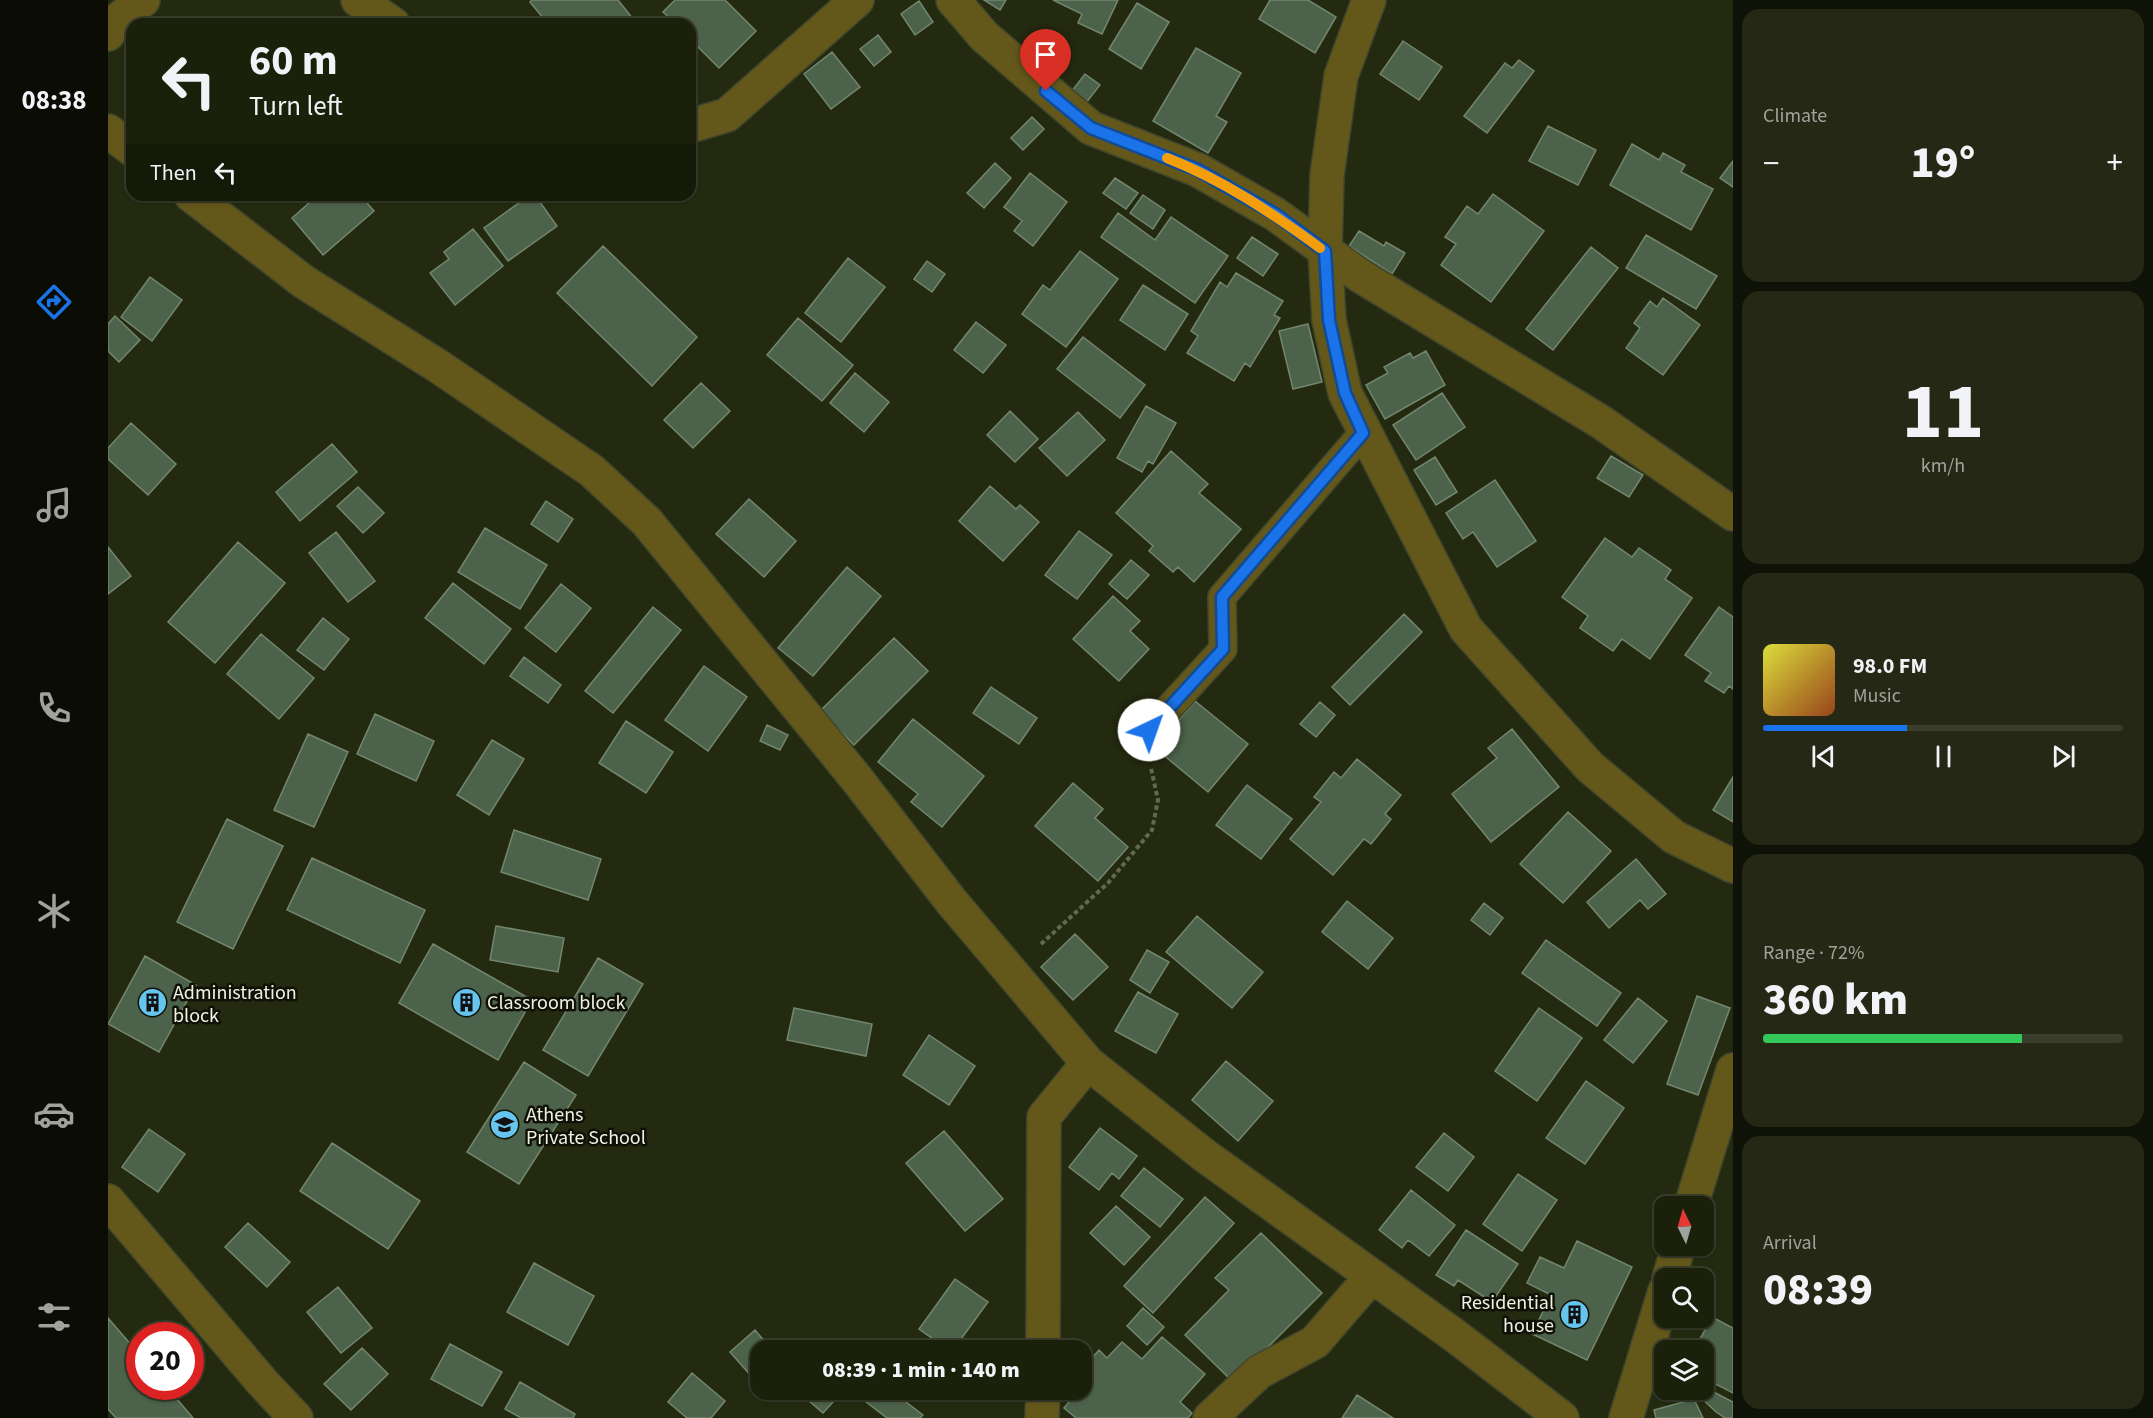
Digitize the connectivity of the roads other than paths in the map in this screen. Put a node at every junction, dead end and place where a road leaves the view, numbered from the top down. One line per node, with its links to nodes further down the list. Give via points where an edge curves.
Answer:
1 (143, 0): 7 (street, via 119,19)
2 (358, 0): 6 (street)
3 (857, 0): 8 (street, via 727,115)
4 (953, 0): 12 (street, via 984,36 1091,128 1198,170 1275,214)
5 (1369, 0): 12 (street, via 1341,76 1327,175)
6 (384, 18)
7 (108, 34)
8 (696, 124)
9 (108, 131): 10 (street)
10 (126, 144)
11 (199, 201): 17 (street, via 304,282 438,366 592,471 647,522)
12 (1325, 251): 13 (street, via 1329,320 1345,393); 14 (street, via 1601,423)
13 (1363, 433): 15 (lane, via 1222,597 1223,649); 16 (street, via 1466,629 1590,767 1674,837)
14 (1733, 514)
15 (1149, 730)
16 (1733, 866)
17 (1088, 1063): 21 (street, via 1204,1155); 23 (street, via 1044,1117)
18 (1733, 1070): 19 (street)
19 (1694, 1196)
20 (108, 1201): 25 (street)
21 (1371, 1277): 27 (street, via 1315,1342 1259,1372); 28 (street)
22 (1654, 1327): 29 (street)
23 (1043, 1340)
24 (1043, 1400): 26 (street)
25 (296, 1418)
26 (1042, 1418)
27 (1210, 1418)
28 (1562, 1418)
29 (1626, 1418)

